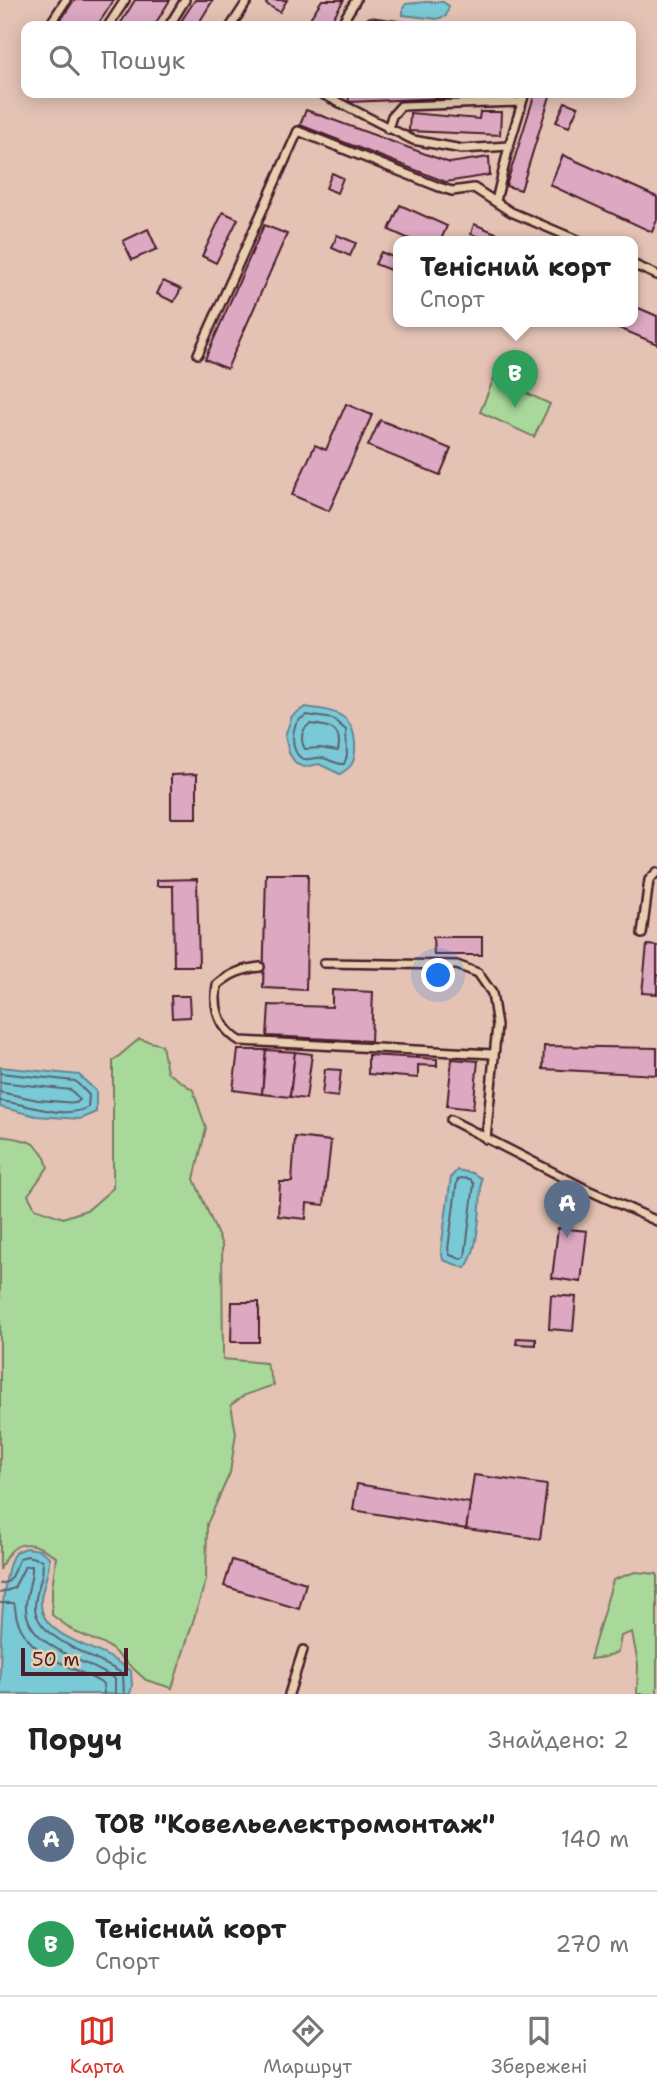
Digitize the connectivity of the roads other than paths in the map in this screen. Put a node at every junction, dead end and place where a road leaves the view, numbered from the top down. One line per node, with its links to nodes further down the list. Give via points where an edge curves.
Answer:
1 (66, 0): 6 (lane)
2 (125, 0): 7 (lane)
3 (185, 0): 8 (lane)
4 (248, 0): 9 (lane)
5 (356, 0): 10 (lane)
6 (52, 21)
7 (111, 21)
8 (172, 21)
9 (234, 21)
10 (343, 21)
11 (329, 98): 14 (lane)
12 (523, 98): 13 (lane)
13 (521, 102): 14 (lane, via 401,106); 15 (lane)
14 (388, 129): 15 (lane, via 445,147)
15 (509, 146): 16 (lane)
16 (496, 201): 17 (lane); 20 (lane, via 474,188 452,191 439,187 298,131)
17 (568, 236)
18 (638, 267): 19 (lane)
19 (657, 275)
20 (198, 354)
21 (657, 872): 22 (lane, via 649,880)
22 (642, 934)
23 (324, 963): 25 (lane, via 457,965 478,973 492,993)
24 (260, 967): 25 (lane, via 243,968 217,985 222,1026 240,1041)
25 (493, 1054): 27 (lane)
26 (451, 1120): 27 (lane)
27 (486, 1139): 28 (lane)
28 (657, 1221)
29 (303, 1650): 30 (lane)
30 (289, 1694)

